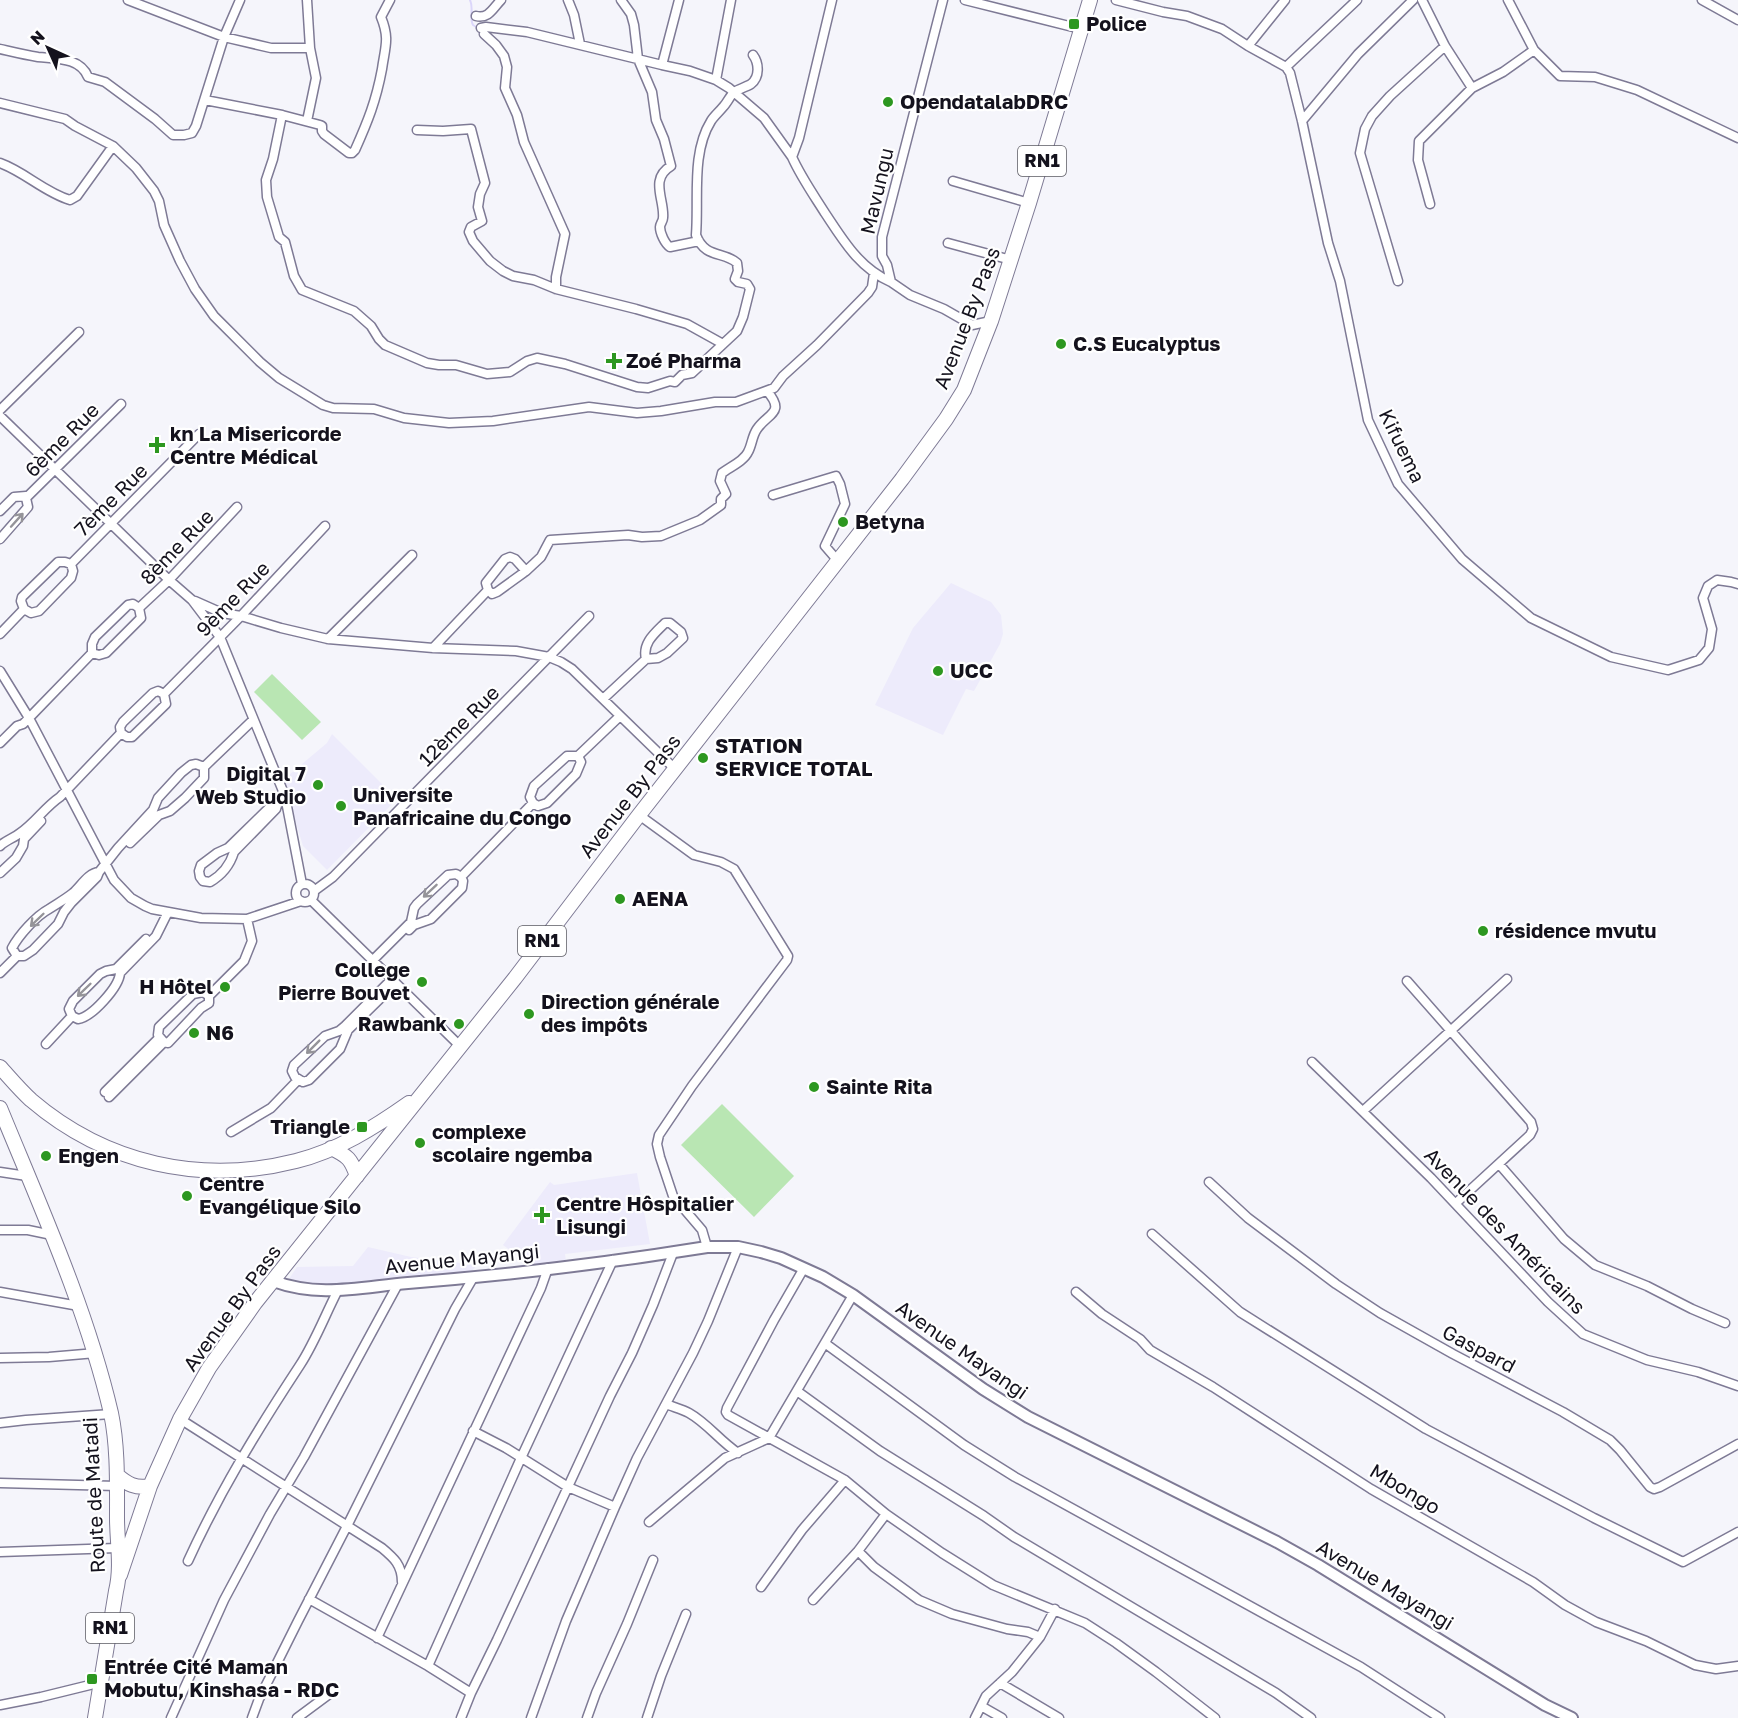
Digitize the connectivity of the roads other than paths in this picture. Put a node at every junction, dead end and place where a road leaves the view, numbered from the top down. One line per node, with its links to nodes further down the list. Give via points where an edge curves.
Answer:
1 (128, 0): 24 (street)
2 (240, 0): 24 (street)
3 (307, 0): 28 (street)
4 (390, 0): 41 (street, via 381,17 387,47 375,100 355,150 349,153 324,134 322,126)
5 (501, 0): 21 (street, via 488,15)
6 (568, 0): 25 (street)
7 (621, 0): 32 (street, via 634,25)
8 (679, 0): 33 (street)
9 (731, 0): 35 (street)
10 (832, 0): 46 (street)
11 (943, 0): 56 (street, Mavungu, via 882,237 882,256)
12 (965, 0): 23 (street)
13 (1090, 0): 23 (highway, Avenue By Pass / RN1)
14 (1116, 0): 26 (street, via 1187,16 1222,29)
15 (1285, 0): 26 (street)
16 (1358, 0): 34 (street)
17 (1413, 0): 42 (street, via 1358,54)
18 (1422, 0): 27 (street)
19 (1509, 0): 30 (street)
20 (1702, 0): 22 (street)
21 (476, 16)
22 (1738, 20)
23 (1081, 30): 49 (highway, Avenue By Pass / RN1)
24 (224, 37): 28 (street, via 271,48); 38 (street)
25 (580, 44): 32 (street); 57 (street, via 527,32 486,27 482,31 504,56 506,88 524,142 565,234)
26 (1248, 46): 34 (street)
27 (1445, 46): 36 (street); 55 (street, via 1372,116 1360,153)
28 (310, 48): 41 (street, via 316,78)
29 (0, 50): 38 (street, via 70,61 85,70 88,77 105,82 173,135 192,133)
30 (1534, 50): 36 (street); 44 (street, via 1560,76 1596,77 1637,90)
31 (753, 55): 37 (street, via 758,70 756,78)
32 (639, 59): 33 (street); 51 (street, via 671,166 659,182 663,218 660,228 670,247)
33 (663, 65): 35 (street)
34 (1286, 67): 42 (street, Kifuema)
35 (716, 80): 37 (street)
36 (1472, 88): 50 (street, via 1419,141 1418,160)
37 (734, 93): 46 (street, via 764,118); 51 (street, via 712,119 702,142 697,183)
38 (206, 100): 40 (street)
39 (0, 103): 45 (street, via 65,119)
40 (282, 115): 41 (street); 60 (street, via 266,180 267,197 294,276 302,290 362,316 379,339 395,350 427,363 456,365 487,374 510,372 537,358 648,388 675,382 692,373)
41 (307, 121)
42 (1302, 121): 79 (street, Kifuema, via 1368,420 1398,484 1462,559 1530,618 1611,657 1668,670 1699,660 1709,648 1712,629 1703,598 1708,586 1717,580)
43 (417, 130): 57 (street, via 471,129 485,183 478,207 482,221 469,232 473,241 503,272)
44 (1738, 138)
45 (113, 146): 47 (street, via 70,200); 61 (street, via 154,191 180,261 214,316 279,378 323,405 449,423 493,421 589,407 661,411 736,402)
46 (792, 157): 54 (street, via 848,248)
47 (0, 163)
48 (953, 181): 49 (street)
49 (1029, 203): 53 (highway, Avenue By Pass / RN1)
50 (1430, 204)
51 (699, 241): 60 (street, via 716,255 734,260 738,271 735,279 749,286 737,331)
52 (948, 243): 53 (street)
53 (1011, 260): 58 (highway, Avenue By Pass / RN1)
54 (874, 273): 56 (street); 61 (street, via 868,293)
55 (1398, 281)
56 (891, 282): 58 (street, via 972,325)
57 (556, 289): 60 (street, via 687,324)
58 (991, 321): 75 (highway, Avenue By Pass / RN1, via 964,390 946,419)
59 (79, 332): 63 (street)
60 (723, 344)
61 (767, 391): 77 (street, via 774,399 775,410 758,427 746,456 722,473 720,481 726,494 721,506 661,536 550,540 541,557)
62 (121, 404): 66 (street, 6ème Rue)
63 (0, 410)
64 (0, 416): 66 (street)
65 (200, 434): 71 (street, 7ème Rue)
66 (55, 469): 68 (street, 6ème Rue); 71 (street)
67 (773, 495): 75 (street, via 836,476 845,504 825,546)
68 (26, 498): 70 (street, via 14,497); 73 (street, one-way to 68, via 28,507)
69 (237, 507): 78 (street, 8ème Rue)
70 (0, 510)
71 (110, 524): 76 (street, 7ème Rue); 78 (street)
72 (325, 526): 84 (street, 9ème Rue)
73 (0, 539)
74 (412, 555): 88 (street)
75 (838, 561): 104 (highway, Avenue By Pass / RN1)
76 (70, 564): 83 (street, via 58,562 22,597); 83 (street, via 71,578 39,611 31,613)
77 (526, 571): 80 (street, via 497,592 492,594); 80 (street, via 515,559 505,559 486,583)
78 (169, 580): 81 (street); 82 (street, 8ème Rue)
79 (1738, 584)
80 (488, 590): 89 (street)
81 (192, 600): 84 (street, via 222,613); 87 (street)
82 (139, 608): 90 (street, via 141,618 106,653); 90 (street, via 128,605 95,637)
83 (24, 609): 86 (street)
84 (241, 616): 87 (street, 9ème Rue); 88 (street)
85 (589, 616): 91 (street, 12ème Rue)
86 (0, 634)
87 (220, 637): 94 (street, 9ème Rue); 97 (street)
88 (328, 639): 89 (street)
89 (433, 648): 91 (street, via 516,651)
90 (92, 653): 98 (street)
91 (549, 657): 95 (street, via 572,669); 117 (street, 12ème Rue, via 333,877)
92 (646, 659): 92 (street, via 667,653 683,638 681,632 665,623 650,638); 95 (street)
93 (0, 671): 98 (street)
94 (164, 694): 99 (street, via 153,693 123,722); 99 (street, via 166,704 132,737)
95 (603, 699): 96 (street)
96 (620, 716): 102 (street); 104 (street)
97 (253, 720): 103 (street); 106 (street)
98 (26, 721): 100 (street); 101 (street); 105 (street)
99 (121, 734): 105 (street)
100 (0, 743)
101 (0, 751)
102 (578, 756): 107 (street, via 567,756 534,786 530,797); 107 (street, via 581,762 576,774 547,803)
103 (204, 767): 108 (street, via 204,778 185,798 170,811); 108 (street, via 191,765 182,772 158,798)
104 (675, 769): 109 (highway, Avenue By Pass / RN1)
105 (64, 794): 110 (street); 113 (street)
106 (282, 799): 112 (street); 116 (street)
107 (533, 803): 115 (street)
108 (156, 812): 113 (street, via 122,852)
109 (639, 815): 137 (highway, Avenue By Pass / RN1); 157 (street, via 694,855 734,869 788,956 659,1135 657,1144 673,1196 702,1230)
110 (22, 837): 111 (street, via 6,840); 114 (street, via 23,846)
111 (0, 846)
112 (231, 850): 112 (street, via 231,861 217,878 203,881 201,865 217,853)
113 (105, 864): 120 (street); 121 (street, via 131,898)
114 (0, 873)
115 (461, 877): 123 (street, via 462,888 431,919); 123 (street, one-way to 123, via 448,875 417,904)
116 (302, 884): 117 (street); 119 (street, via 296,892)
117 (314, 891): 118 (street)
118 (311, 900): 119 (street); 125 (street)
119 (301, 901): 122 (street)
120 (60, 908): 124 (street, via 58,924 33,950); 124 (street, one-way to 124, via 49,909 17,939 12,948)
121 (168, 912): 122 (street); 126 (street, via 156,936)
122 (244, 919): 131 (street, via 252,941 244,961)
123 (412, 924): 125 (street)
124 (16, 956): 127 (street)
125 (374, 963): 130 (street)
126 (118, 971): 132 (street, via 120,978 114,989 87,1016); 132 (street, one-way to 132, via 100,974 73,1000 69,1009)
127 (0, 973)
128 (1507, 979): 133 (street)
129 (1407, 981): 133 (street)
130 (393, 982): 134 (street); 137 (street)
131 (207, 995): 135 (street, via 208,1003 168,1043); 135 (street, via 193,994 167,1019 159,1027)
132 (72, 1016): 136 (street)
133 (1452, 1030): 145 (street); 148 (street, via 1531,1122 1530,1135)
134 (342, 1033): 140 (street, via 340,1049 309,1080); 140 (street, one-way to 140, via 325,1036 294,1065 292,1071)
135 (161, 1040): 142 (street)
136 (46, 1044)
137 (461, 1047): 141 (highway, Avenue By Pass / RN1)
138 (1312, 1062): 145 (street, Avenue des Américains)
139 (0, 1067): 147 (highway, via 29,1098 71,1128 157,1165 222,1172 297,1161)
140 (297, 1079): 143 (street); 146 (street, via 271,1108)
141 (423, 1093): 147 (highway, via 381,1123); 151 (highway, Avenue By Pass / RN1)
142 (107, 1094)
143 (271, 1101)
144 (0, 1109): 150 (highway, Route de Matadi)
145 (1363, 1111): 153 (street, Avenue des Américains)
146 (231, 1132)
147 (331, 1149): 151 (highway, via 349,1158)
148 (1499, 1164): 153 (street); 171 (street, via 1564,1239 1595,1265)
149 (0, 1172): 150 (street)
150 (27, 1176): 156 (highway, Route de Matadi)
151 (357, 1176): 164 (highway, Avenue By Pass / RN1)
152 (1209, 1182): 183 (street, Gaspard, via 1248,1218 1380,1313 1610,1440 1654,1489)
153 (1456, 1203): 175 (street, Avenue des Américains, via 1582,1334 1647,1360)
154 (0, 1230): 156 (street)
155 (1152, 1234): 197 (street, via 1240,1312 1426,1429 1594,1518 1683,1562)
156 (52, 1235): 170 (highway, Route de Matadi)
157 (707, 1247): 158 (street, Avenue Mayangi); 159 (street, Avenue Mayangi)
158 (738, 1248): 162 (street, Avenue Mayangi); 177 (street, via 708,1321)
159 (673, 1253): 160 (street, Avenue Mayangi); 192 (street, via 632,1353)
160 (613, 1260): 161 (street, Avenue Mayangi); 186 (street)
161 (548, 1268): 163 (street, Avenue Mayangi); 181 (street)
162 (804, 1268): 169 (street, Avenue Mayangi); 182 (street, via 726,1412)
163 (473, 1278): 165 (street, Avenue Mayangi); 196 (street)
164 (273, 1281): 166 (street, Avenue Mayangi, via 292,1288); 179 (highway, Avenue By Pass / RN1, via 209,1368)
165 (398, 1284): 166 (street, Avenue Mayangi); 191 (street)
166 (338, 1290): 185 (street, via 301,1364)
167 (0, 1292): 170 (street)
168 (1076, 1292): 213 (street, Mbongo, via 1150,1350 1565,1605 1695,1665 1716,1669)
169 (853, 1295): 172 (street); 234 (street, Avenue Mayangi, via 1028,1418 1318,1565)
170 (80, 1306): 173 (highway, Route de Matadi)
171 (1725, 1323)
172 (826, 1344): 176 (street); 233 (street, via 964,1445 1015,1477 1351,1661)
173 (96, 1353): 174 (street); 178 (highway, Route de Matadi)
174 (0, 1358)
175 (1738, 1386)
176 (797, 1390): 182 (street); 232 (street, via 880,1451 1014,1537 1276,1693)
177 (666, 1404): 184 (street, via 701,1421); 193 (street)
178 (111, 1414): 180 (street); 187 (highway, Route de Matadi)
179 (180, 1419): 185 (street); 190 (highway, Avenue By Pass / RN1)
180 (0, 1423)
181 (473, 1431): 186 (street); 204 (street)
182 (770, 1438): 184 (street); 188 (street)
183 (1738, 1444)
184 (738, 1453): 195 (street, via 714,1466)
185 (241, 1458): 191 (street); 202 (street)
186 (521, 1458): 192 (street); 212 (street)
187 (117, 1480): 189 (street); 190 (highway, via 142,1488); 198 (highway, Route de Matadi)
188 (845, 1480): 194 (street); 205 (street)
189 (0, 1483)
190 (150, 1486): 203 (highway, Avenue By Pass / RN1)
191 (286, 1487): 196 (street); 221 (street, via 224,1600)
192 (568, 1487): 193 (street); 217 (street)
193 (615, 1507): 225 (street, via 566,1621)
194 (886, 1514): 200 (street); 208 (street, via 993,1585)
195 (649, 1522)
196 (347, 1526): 204 (street, via 394,1558); 206 (street)
197 (1738, 1532)
198 (117, 1548): 199 (street); 203 (highway, Route de Matadi)
199 (0, 1551)
200 (858, 1551): 207 (street); 210 (street, via 919,1600 952,1614)
201 (653, 1560): 226 (street)
202 (188, 1561)
203 (120, 1575): 214 (highway, Route de Matadi / RN1)
204 (402, 1585): 211 (street)
205 (761, 1587)
206 (309, 1599): 211 (street); 222 (street)
207 (813, 1600)
208 (1055, 1609): 210 (street); 231 (street, via 1116,1643)
209 (686, 1614): 227 (street)
210 (1040, 1637): 215 (street)
211 (377, 1638): 212 (street)
212 (428, 1666): 217 (street)
213 (1738, 1666)
214 (102, 1682): 218 (street); 220 (highway, Route de Matadi / RN1)
215 (1000, 1683): 219 (street); 230 (street)
216 (332, 1692): 223 (street)
217 (471, 1693): 224 (street)
218 (1, 1702)
219 (981, 1706): 228 (street); 229 (street)
220 (95, 1718)
221 (171, 1718)
222 (252, 1718)
223 (297, 1718)
224 (461, 1718)
225 (531, 1718)
226 (587, 1718)
227 (647, 1718)
228 (975, 1718)
229 (1002, 1718)
230 (1059, 1718)
231 (1215, 1718)
232 (1311, 1718)
233 (1440, 1718)
234 (1572, 1718)

